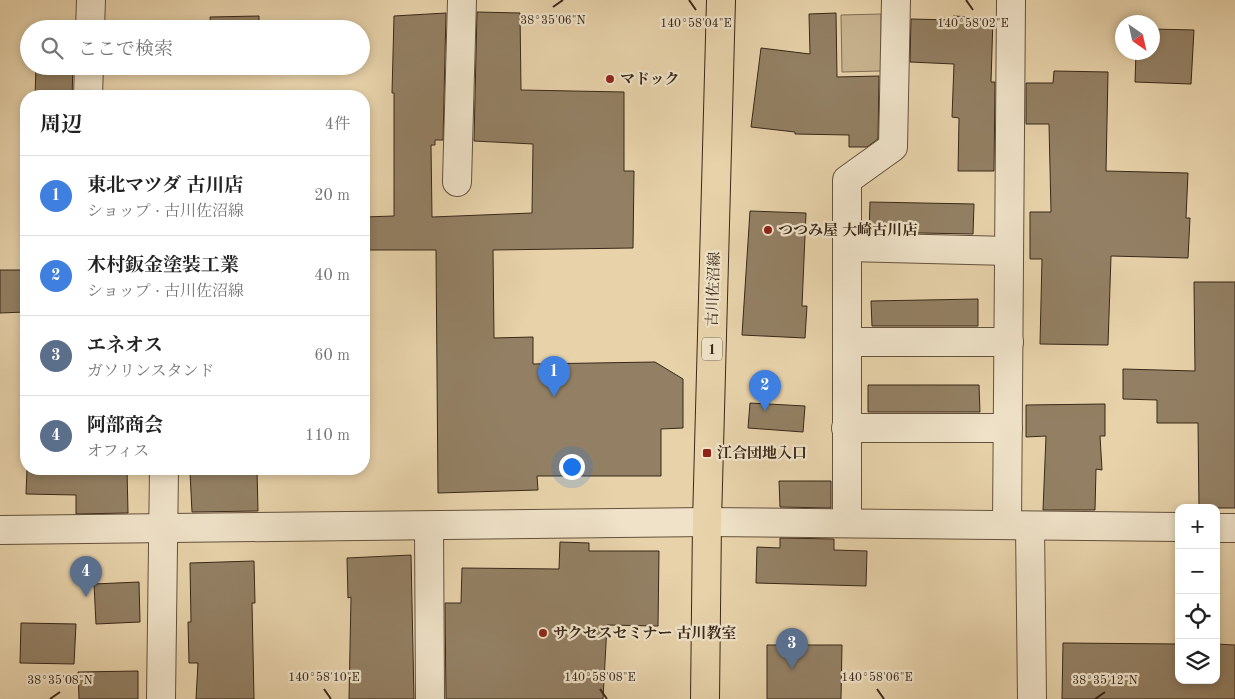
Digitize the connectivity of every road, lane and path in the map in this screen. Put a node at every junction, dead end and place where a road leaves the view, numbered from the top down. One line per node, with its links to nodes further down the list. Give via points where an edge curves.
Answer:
1 (91, 0): 6 (street)
2 (462, 0): 9 (street)
3 (721, 0): 17 (main road, 古川佐沼線 / 1)
4 (896, 0): 10 (street, via 893,147 847,180)
5 (1011, 0): 11 (street)
6 (90, 20)
7 (89, 75): 8 (street)
8 (88, 90)
9 (457, 182)
10 (847, 247): 11 (street); 12 (street)
11 (1009, 251): 13 (street)
12 (847, 342): 13 (street); 14 (street)
13 (1009, 342): 15 (street)
14 (846, 428): 15 (street); 18 (street)
15 (1008, 428): 20 (street)
16 (164, 475): 24 (street)
17 (707, 522): 18 (street); 19 (street); 28 (main road, 古川佐沼線 / 1)
18 (847, 523): 20 (street)
19 (429, 526): 24 (street); 27 (street)
20 (1018, 526): 21 (street); 29 (street)
21 (1175, 527)
22 (1220, 528): 23 (street)
23 (1235, 528)
24 (163, 529): 25 (street); 26 (street)
25 (0, 530)
26 (161, 699)
27 (430, 699)
28 (705, 699)
29 (1032, 699)

